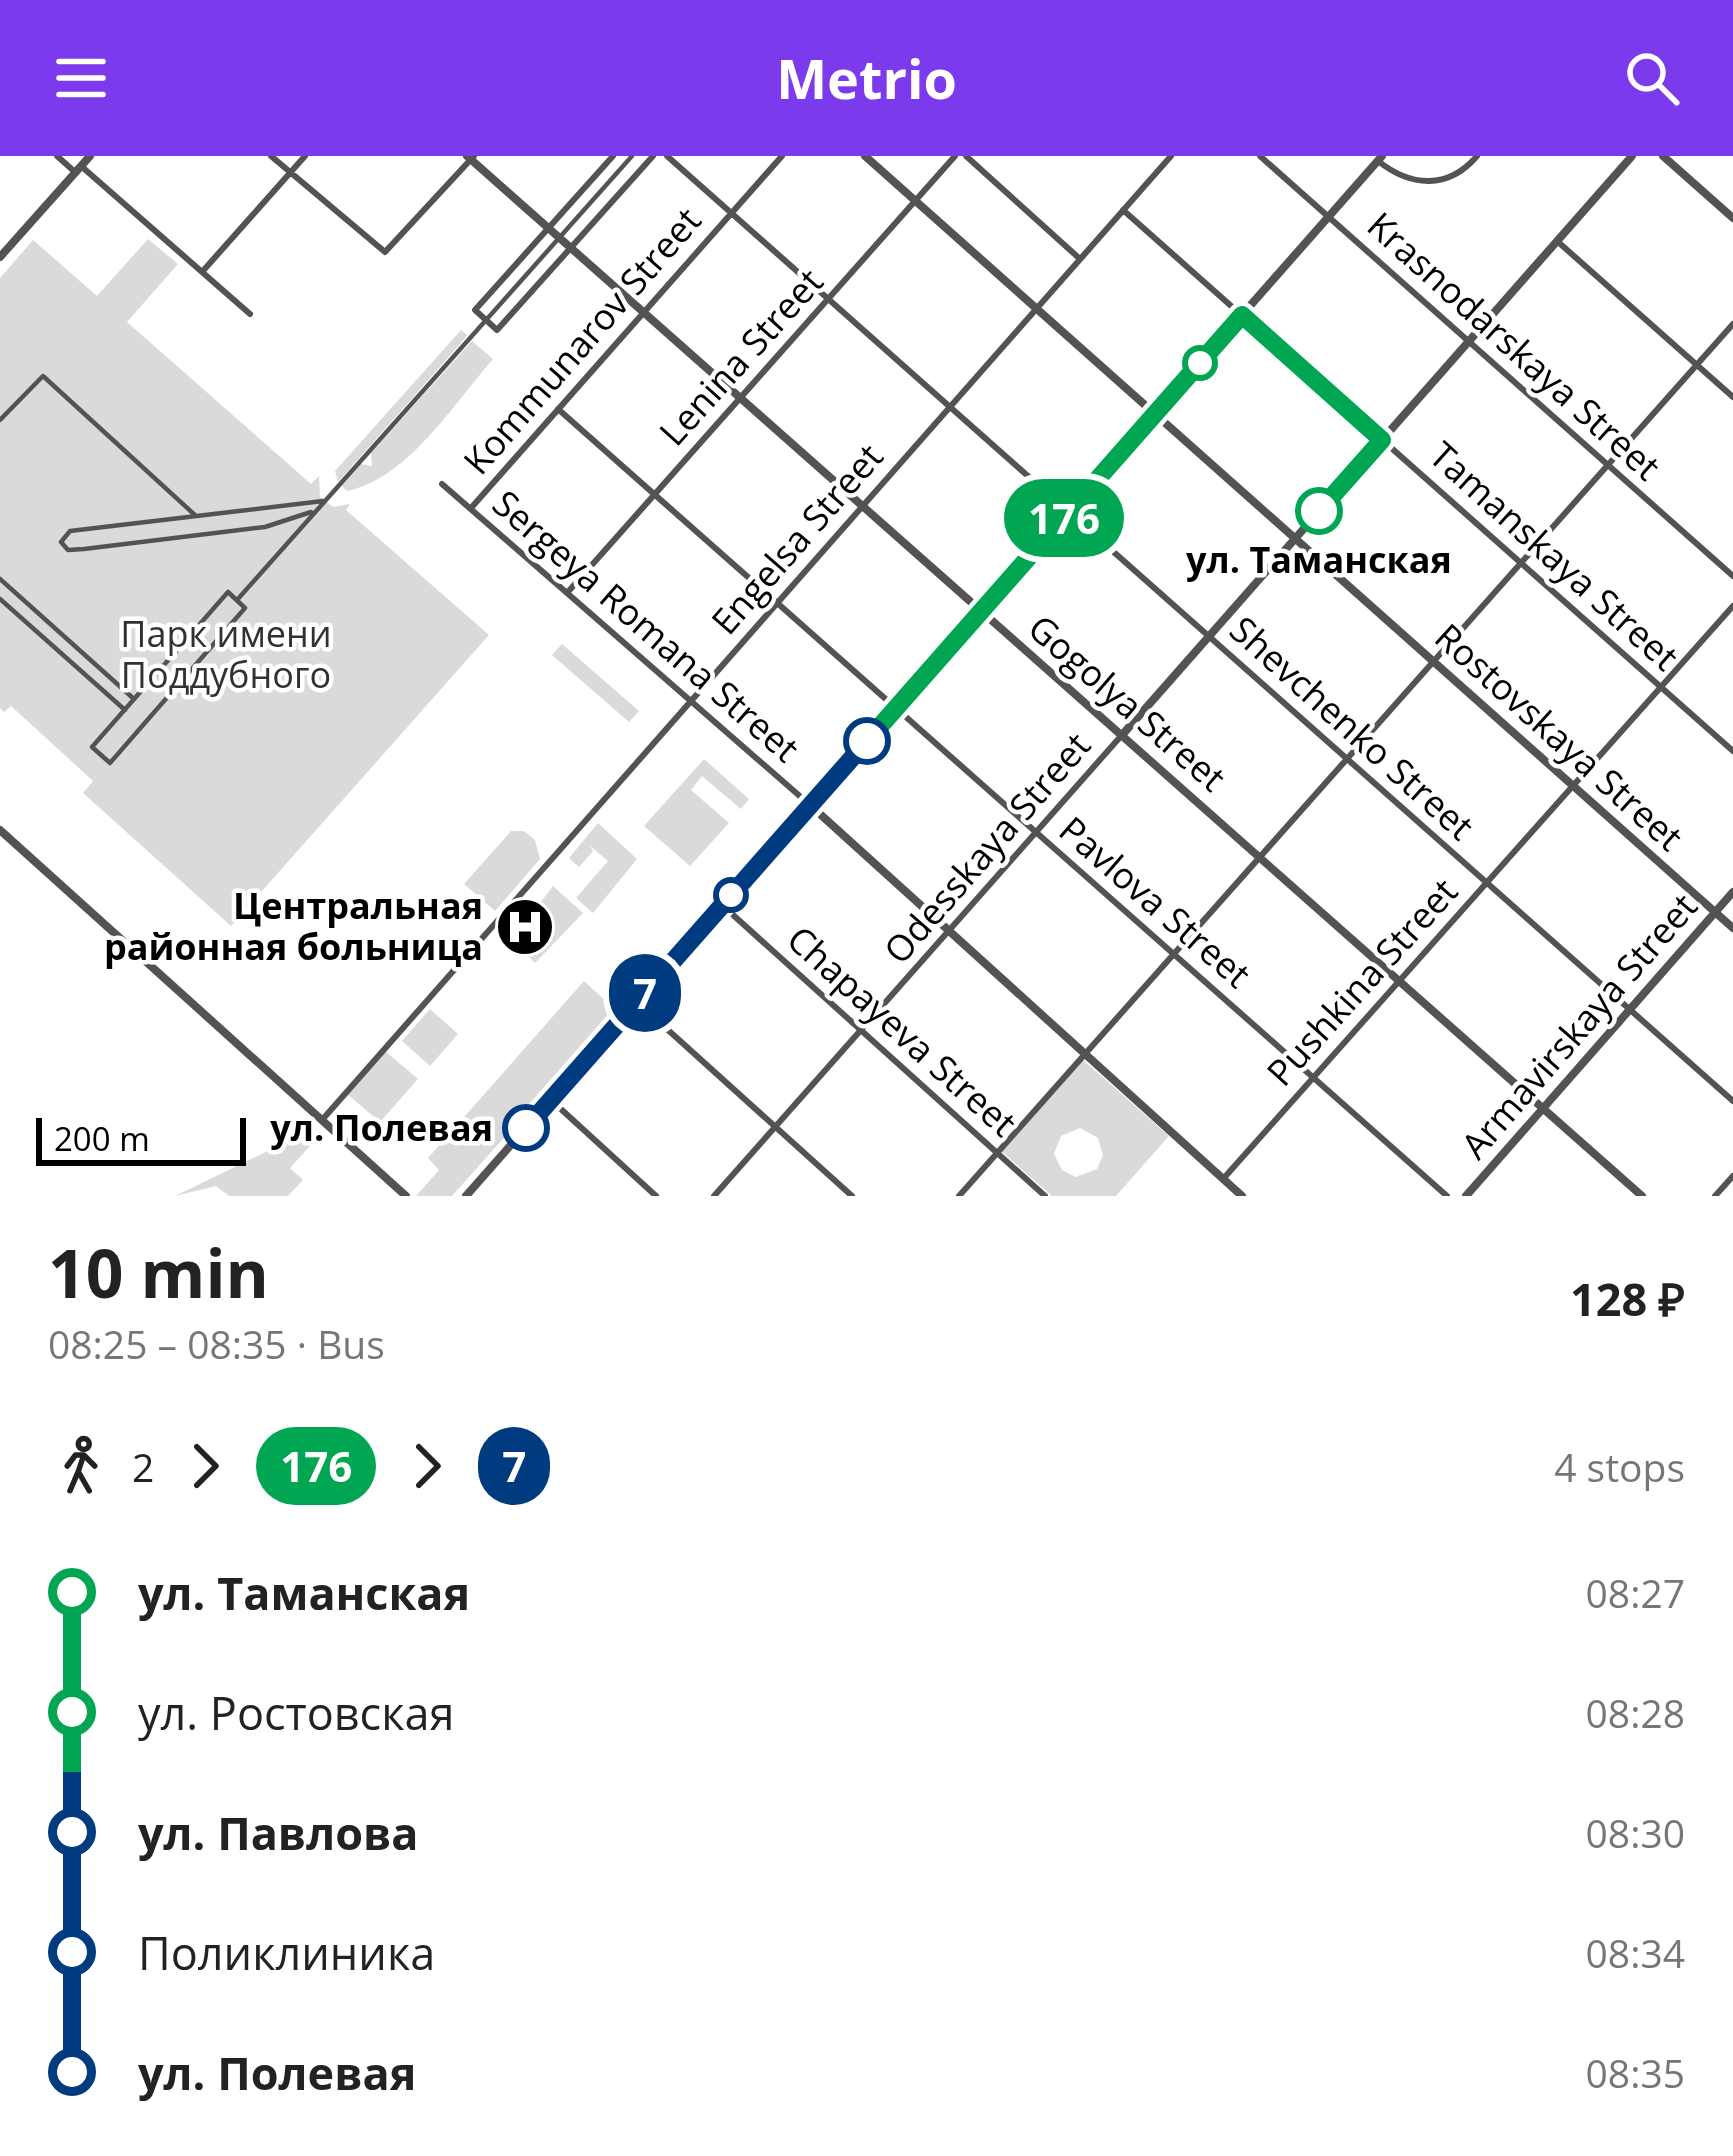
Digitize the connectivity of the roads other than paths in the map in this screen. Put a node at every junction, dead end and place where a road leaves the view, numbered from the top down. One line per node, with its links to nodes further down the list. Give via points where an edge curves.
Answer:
1 (57, 156): 20 (street)
2 (90, 156): 20 (street)
3 (272, 156): 21 (street)
4 (305, 156): 21 (street)
5 (613, 156): 27 (street)
6 (632, 156): 28 (street)
7 (652, 156): 30 (street)
8 (667, 156): 24 (street, Shevchenko Street)
9 (782, 156): 24 (street, Kommunarov Street)
10 (865, 156): 22 (street, Rostovskaya Street)
11 (955, 156): 22 (street, Lenina Street)
12 (966, 156): 32 (street)
13 (1260, 156): 25 (street, Krasnodarskaya Street)
14 (1477, 156): 19 (street, via 1454,176 1430,182 1402,178)
15 (1632, 156): 29 (street, Odesskaya Street)
16 (1663, 156): 26 (street)
17 (471, 157): 21 (street, via 385,252); 27 (street, Gogolya Street)
18 (1166, 158): 23 (street, Engelsa Street)
19 (1380, 159): 25 (street)
20 (78, 169): 31 (street); 33 (street)
21 (290, 172): 33 (street)
22 (915, 201): 34 (street, Lenina Street); 35 (street, Rostovskaya Street)
23 (1124, 210): 32 (street, Engelsa Street); 38 (street, Tamanskaya Street)
24 (731, 214): 34 (street, Shevchenko Street); 36 (street, Kommunarov Street)
25 (1328, 217): 38 (street); 41 (street, Krasnodarskaya Street)
26 (1733, 218)
27 (549, 228): 28 (street, Gogolya Street); 39 (street, via 475,310)
28 (559, 238): 30 (street, Gogolya Street); 39 (street)
29 (1557, 241): 41 (street, Odesskaya Street); 42 (street)
30 (571, 248): 36 (street, Gogolya Street); 39 (street, via 497,330)
31 (0, 257)
32 (1080, 259): 35 (street, Engelsa Street)
33 (202, 272): 37 (street)
34 (828, 299): 44 (street, Lenina Street); 45 (street, Shevchenko Street)
35 (1036, 308): 45 (street, Engelsa Street); 47 (street, Rostovskaya Street)
36 (644, 312): 44 (street, Gogolya Street); 46 (street, Kommunarov Street)
37 (250, 314)
38 (1242, 315): 47 (street); 49 (street, Tamanskaya Street)
39 (486, 320): 53 (street)
40 (1733, 324): 42 (street)
41 (1468, 341): 49 (street, Odesskaya Street); 50 (street, Krasnodarskaya Street)
42 (1696, 364): 43 (street); 50 (street)
43 (1733, 397)
44 (740, 398): 52 (street, Lenina Street); 54 (street, Gogolya Street)
45 (950, 406): 54 (street, Engelsa Street); 57 (street, Shevchenko Street)
46 (558, 410): 52 (street, Pavlova Street); 55 (street, Kommunarov Street)
47 (1155, 414): 57 (street); 59 (street, Rostovskaya Street)
48 (0, 420): 58 (street, via 43,376)
49 (1382, 440): 59 (street, Odesskaya Street); 60 (street, Tamanskaya Street)
50 (1608, 465): 60 (street); 61 (street, Krasnodarskaya Street)
51 (442, 484): 55 (street, Sergeya Romana Street)
52 (654, 495): 63 (street, Lenina Street); 66 (street, Pavlova Street)
53 (325, 501): 56 (street); 58 (street)
54 (862, 506): 66 (street, Engelsa Street); 68 (street, Gogolya Street)
55 (470, 509): 63 (street, Sergeya Romana Street)
56 (316, 510): 58 (street, via 265,527 84,549 67,550 62,537); 65 (street)
57 (1069, 512): 68 (street); 69 (street, Shevchenko Street)
58 (196, 516)
59 (1295, 538): 69 (street, Odesskaya Street); 70 (street, Rostovskaya Street)
60 (1521, 562): 70 (street); 71 (street, Tamanskaya Street)
61 (1733, 575)
62 (0, 579): 72 (street)
63 (566, 593): 73 (street, Sergeya Romana Street)
64 (0, 599): 75 (street)
65 (237, 600): 72 (street, via 228,592); 75 (street, via 245,608 110,763 92,747)
66 (776, 603): 73 (street, Engelsa Street); 74 (street, Pavlova Street)
67 (1733, 606): 71 (street, Pushkina Street)
68 (982, 611): 74 (street); 76 (street, Gogolya Street)
69 (1209, 637): 76 (street, Odesskaya Street); 78 (street, Shevchenko Street)
70 (1433, 661): 78 (street); 79 (street, Rostovskaya Street)
71 (1661, 687): 77 (street, Tamanskaya Street); 79 (street, Pushkina Street)
72 (134, 699): 75 (street)
73 (691, 701): 80 (street, Sergeya Romana Street); 100 (street, Engelsa Street)
74 (895, 709): 80 (street); 82 (street, Pavlova Street)
75 (124, 710)
76 (1123, 734): 82 (street, Odesskaya Street); 83 (street, Gogolya Street)
77 (1733, 751)
78 (1347, 759): 83 (street); 84 (street, Shevchenko Street)
79 (1573, 786): 84 (street, Pushkina Street); 87 (street, Rostovskaya Street)
80 (810, 806): 86 (street); 89 (street, Sergeya Romana Street)
81 (0, 830): 100 (street)
82 (1036, 833): 89 (street, Odesskaya Street); 90 (street, Pavlova Street)
83 (1260, 857): 90 (street); 91 (street, Gogolya Street)
84 (1486, 884): 91 (street, Pushkina Street); 93 (street, Shevchenko Street)
85 (1733, 892): 87 (street, Armavirskaya Street)
86 (722, 905): 92 (street); 94 (street, Chapayeva Street)
87 (1715, 913): 88 (street, Rostovskaya Street); 93 (street, Armavirskaya Street)
88 (1733, 928)
89 (949, 931): 94 (street, Odesskaya Street); 95 (street, Sergeya Romana Street)
90 (1173, 954): 95 (street); 96 (street, Pavlova Street)
91 (1400, 981): 96 (street, Pushkina Street); 99 (street, Gogolya Street)
92 (637, 1002): 97 (street); 101 (street)
93 (1630, 1009): 98 (street, Shevchenko Street); 99 (street, Armavirskaya Street)
94 (862, 1030): 101 (street, Odesskaya Street); 102 (street, Chapayeva Street)
95 (1085, 1054): 102 (street); 104 (street, Sergeya Romana Street)
96 (1313, 1078): 104 (street, Pushkina Street); 113 (street, Pavlova Street)
97 (551, 1100): 106 (street); 107 (street)
98 (1733, 1101)
99 (1543, 1108): 114 (street, Armavirskaya Street); 115 (street, Gogolya Street)
100 (322, 1120): 105 (street)
101 (775, 1127): 108 (street, Odesskaya Street); 109 (street)
102 (997, 1153): 110 (street); 111 (street, Chapayeva Street)
103 (1733, 1176): 116 (street)
104 (1223, 1179): 112 (street, Sergeya Romana Street)
105 (406, 1196)
106 (466, 1196)
107 (656, 1196)
108 (714, 1196)
109 (852, 1196)
110 (958, 1196)
111 (1045, 1196)
112 (1241, 1196)
113 (1447, 1196)
114 (1466, 1196)
115 (1642, 1196)
116 (1715, 1196)

